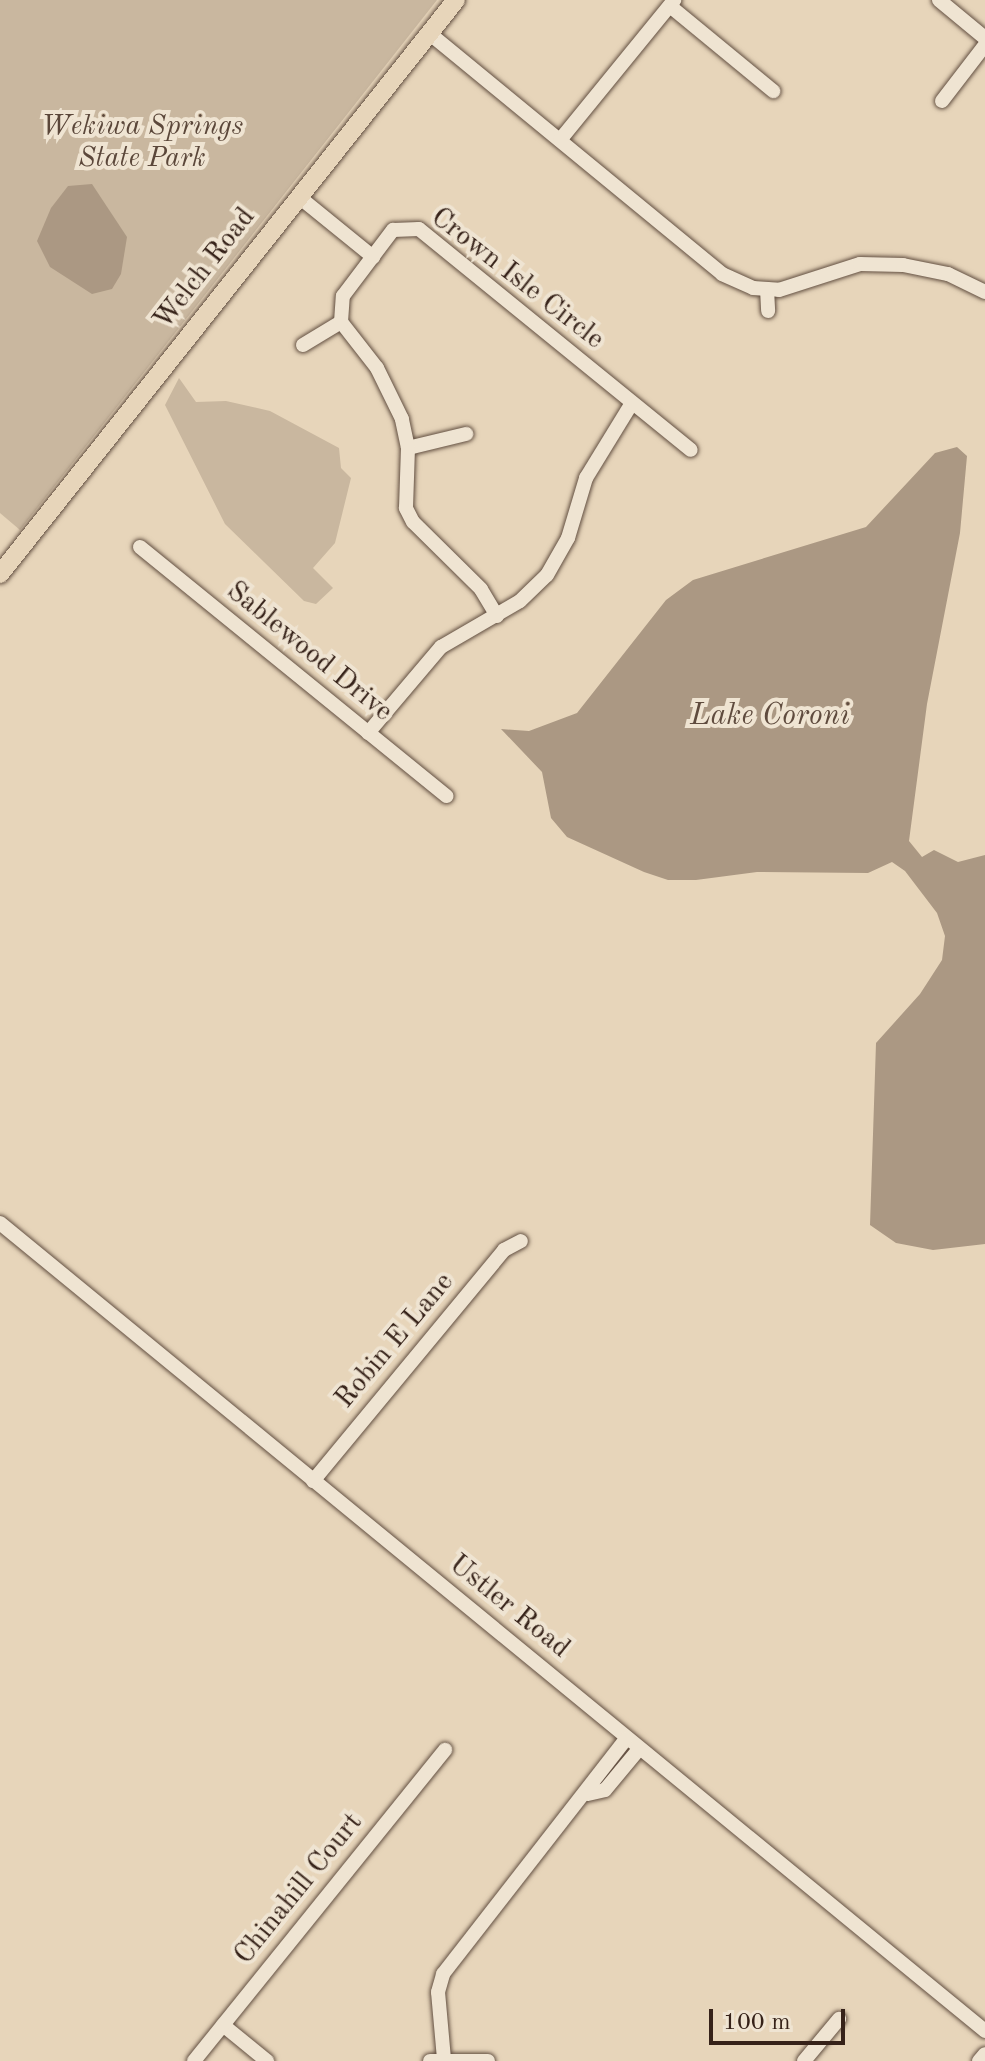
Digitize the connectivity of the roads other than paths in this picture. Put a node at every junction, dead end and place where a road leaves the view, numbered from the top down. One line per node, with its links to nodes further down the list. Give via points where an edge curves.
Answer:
1 (456, 0): 4 (main road, Welch Road)
2 (939, 0): 5 (street)
3 (672, 3): 7 (street); 9 (street)
4 (429, 33): 9 (street); 10 (main road, Welch Road)
5 (985, 38)
6 (985, 45): 8 (street)
7 (773, 91)
8 (942, 101)
9 (560, 140): 12 (street, via 722,274)
10 (298, 196): 11 (street); 22 (main road, Welch Road)
11 (373, 257): 15 (street, Crown Isle Circle, via 343,296); 17 (street, Crown Isle Circle, via 393,230 419,229)
12 (767, 289): 13 (street, via 860,264 948,274); 14 (street)
13 (985, 292)
14 (768, 311)
15 (341, 322): 16 (street); 19 (street, via 392,393)
16 (303, 345)
17 (632, 403): 20 (street, Crown Isle Circle); 23 (street, via 586,478 558,559 535,588)
18 (466, 434): 19 (street)
19 (408, 448): 23 (street, via 406,508 413,522 481,589)
20 (691, 450)
21 (140, 547): 24 (street, Sablewood Drive)
22 (0, 574)
23 (497, 616): 24 (street, via 441,647)
24 (368, 733): 25 (street, Sablewood Drive)
25 (446, 796)
26 (0, 1223): 28 (street, Ustler Road)
27 (521, 1241): 28 (street, Robin E Lane, via 504,1250)
28 (313, 1481): 29 (street, Ustler Road)
29 (626, 1739): 30 (street, Ustler Road); 32 (street)
30 (639, 1749): 33 (street); 37 (street, Ustler Road)
31 (445, 1750): 36 (street, Chinahill Court)
32 (604, 1765): 33 (street); 34 (street)
33 (617, 1776): 34 (street, via 605,1790)
34 (588, 1794): 39 (street, via 458,1949 443,1974)
35 (839, 2019): 43 (street)
36 (223, 2025): 40 (street, Chinahill Court); 41 (street)
37 (985, 2031)
38 (985, 2054): 44 (street)
39 (437, 2060): 42 (street)
40 (194, 2061)
41 (267, 2061)
42 (488, 2061)
43 (804, 2061)
44 (979, 2061)

